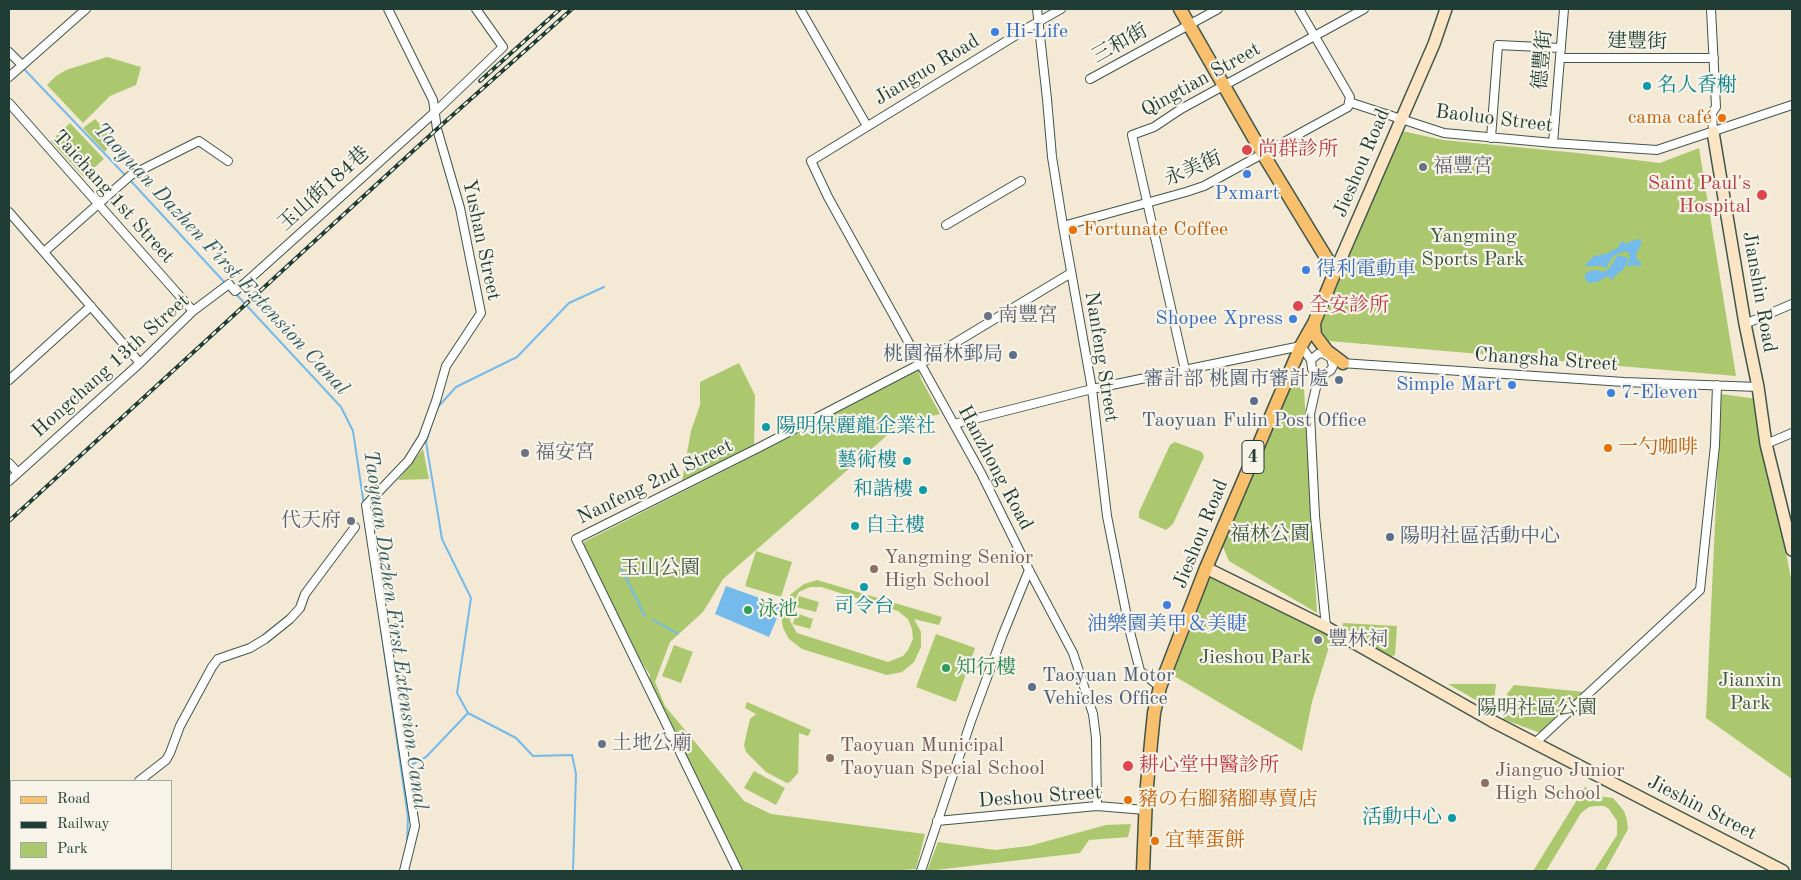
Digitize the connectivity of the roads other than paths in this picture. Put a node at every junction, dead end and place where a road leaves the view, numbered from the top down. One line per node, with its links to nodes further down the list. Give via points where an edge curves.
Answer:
1 (86, 9): 21 (street)
2 (388, 9): 28 (street, Yushan Street, via 433,100)
3 (476, 9): 28 (street, 玉山街184巷, via 503,47)
4 (800, 9): 30 (street)
5 (1036, 9): 14 (street, Nanfeng Street)
6 (1061, 9): 14 (street, Jianguo Road)
7 (1180, 9): 15 (main road)
8 (1218, 9): 15 (street, 三和街)
9 (1300, 9): 16 (street)
10 (1364, 9): 16 (street, Qingtian Street)
11 (1446, 9): 29 (street, Jieshou Road)
12 (1564, 9): 17 (street, 德豐街)
13 (1711, 9): 20 (street, Jianshin Road)
14 (1039, 21): 30 (street, Jianguo Road); 42 (street, Nanfeng Street, via 1051,147)
15 (1189, 25): 23 (street, 三和街); 24 (main road)
16 (1315, 36): 24 (street, Qingtian Street); 25 (street, via 1350,97)
17 (1561, 48): 19 (street, 德豐街); 32 (street, via 1498,45)
18 (9, 52): 21 (street)
19 (1560, 58): 20 (street, 建豐街); 33 (street, 德豐街)
20 (1714, 58): 31 (street, Jianshin Road, via 1716,107 1712,113)
21 (20, 67): 22 (street)
22 (9, 77)
23 (1090, 79)
24 (1224, 86): 34 (main road); 38 (street, Qingtian Street, via 1154,127 1132,135)
25 (1349, 102): 29 (street, Baoluo Street); 34 (street, 永美街, via 1348,107)
26 (9, 104): 39 (street, Taichang 1st Street)
27 (1792, 105): 31 (street, Baoluo Street)
28 (435, 112): 46 (street, 玉山街184巷); 80 (street, Yushan Street, via 460,208 481,313 446,366 423,437 408,461 366,505 415,826)
29 (1401, 120): 32 (street, Baoluo Street, via 1444,133); 44 (street, Jieshou Road)
30 (866, 126): 36 (street, Jianguo Road)
31 (1713, 132): 33 (street, Baoluo Street, via 1657,150); 51 (street, Jianshin Road)
32 (1491, 138): 33 (street, Baoluo Street)
33 (1553, 143)
34 (1263, 154): 38 (street, 永美街, via 1204,186); 44 (main road)
35 (228, 161): 39 (street, via 199,141 127,178)
36 (811, 161): 56 (street, Hanzhong Road)
37 (1021, 181): 41 (street)
38 (1148, 203): 42 (street, 永美街); 57 (street, Qingtian Street)
39 (98, 204): 43 (street); 49 (street, Taichang 1st Street)
40 (9, 212): 43 (street)
41 (946, 225)
42 (1063, 226): 45 (street, Nanfeng Street)
43 (44, 252): 48 (street)
44 (1335, 272): 50 (main road, Jieshou Road / 4)
45 (1071, 273): 56 (street, Nanfeng 2nd Street); 62 (street, Nanfeng Street)
46 (235, 291): 49 (street, Hongchang 13th Street, via 227,285)
47 (1792, 304): 51 (street)
48 (91, 306): 55 (street); 59 (street)
49 (193, 311): 55 (street, Hongchang 13th Street)
50 (1314, 323): 52 (main road, Jieshou Road / 4); 54 (main road, via 1315,335)
51 (1745, 324): 61 (street, Jianshin Road)
52 (1301, 346): 53 (street); 57 (street); 71 (main road, Jieshou Road / 4)
53 (1311, 360): 54 (street, Changsha Street, via 1323,353); 58 (street, via 1312,369)
54 (1338, 362): 58 (street, via 1327,373); 60 (street, Changsha Street, via 1624,382)
55 (140, 363): 67 (street, Hongchang 13th Street)
56 (920, 364): 63 (street, Hanzhong Road); 81 (street, Nanfeng 2nd Street, via 576,539)
57 (1186, 370): 62 (street)
58 (1319, 374): 73 (street, via 1310,414 1315,516)
59 (9, 380)
60 (1718, 385): 61 (street, Changsha Street); 75 (street, via 1700,590)
61 (1758, 387): 65 (street, Jianshin Road)
62 (1092, 389): 63 (street); 74 (street, Nanfeng Street, via 1107,516 1130,632 1140,671)
63 (954, 424): 72 (street, Hanzhong Road)
64 (1792, 433): 65 (street)
65 (1766, 444): 70 (street, Jianshin Road)
66 (9, 463): 67 (street)
67 (18, 473): 68 (street, Hongchang 13th Street)
68 (9, 481)
69 (355, 527): 76 (street, via 290,619 250,648 218,659 180,726 170,754)
70 (1792, 550)
71 (1206, 568): 73 (street, Jieshin Street); 74 (main road, Jieshou Road / 4)
72 (1029, 570): 77 (street, Hanzhong Road, via 1073,653 1084,681 1096,738); 79 (street, Deshou Street)
73 (1326, 627): 75 (street, Jieshin Street)
74 (1160, 687): 78 (main road, Jieshou Road / 4, via 1154,714)
75 (1535, 743): 84 (street, Jieshin Street)
76 (140, 780)
77 (1098, 806): 78 (street, Deshou Street); 79 (street, Deshou Street)
78 (1145, 810): 83 (main road, Jieshou Road / 4)
79 (938, 821): 82 (street, Deshou Street)
80 (404, 871)
81 (738, 871)
82 (921, 871)
83 (1143, 871)
84 (1783, 871)

